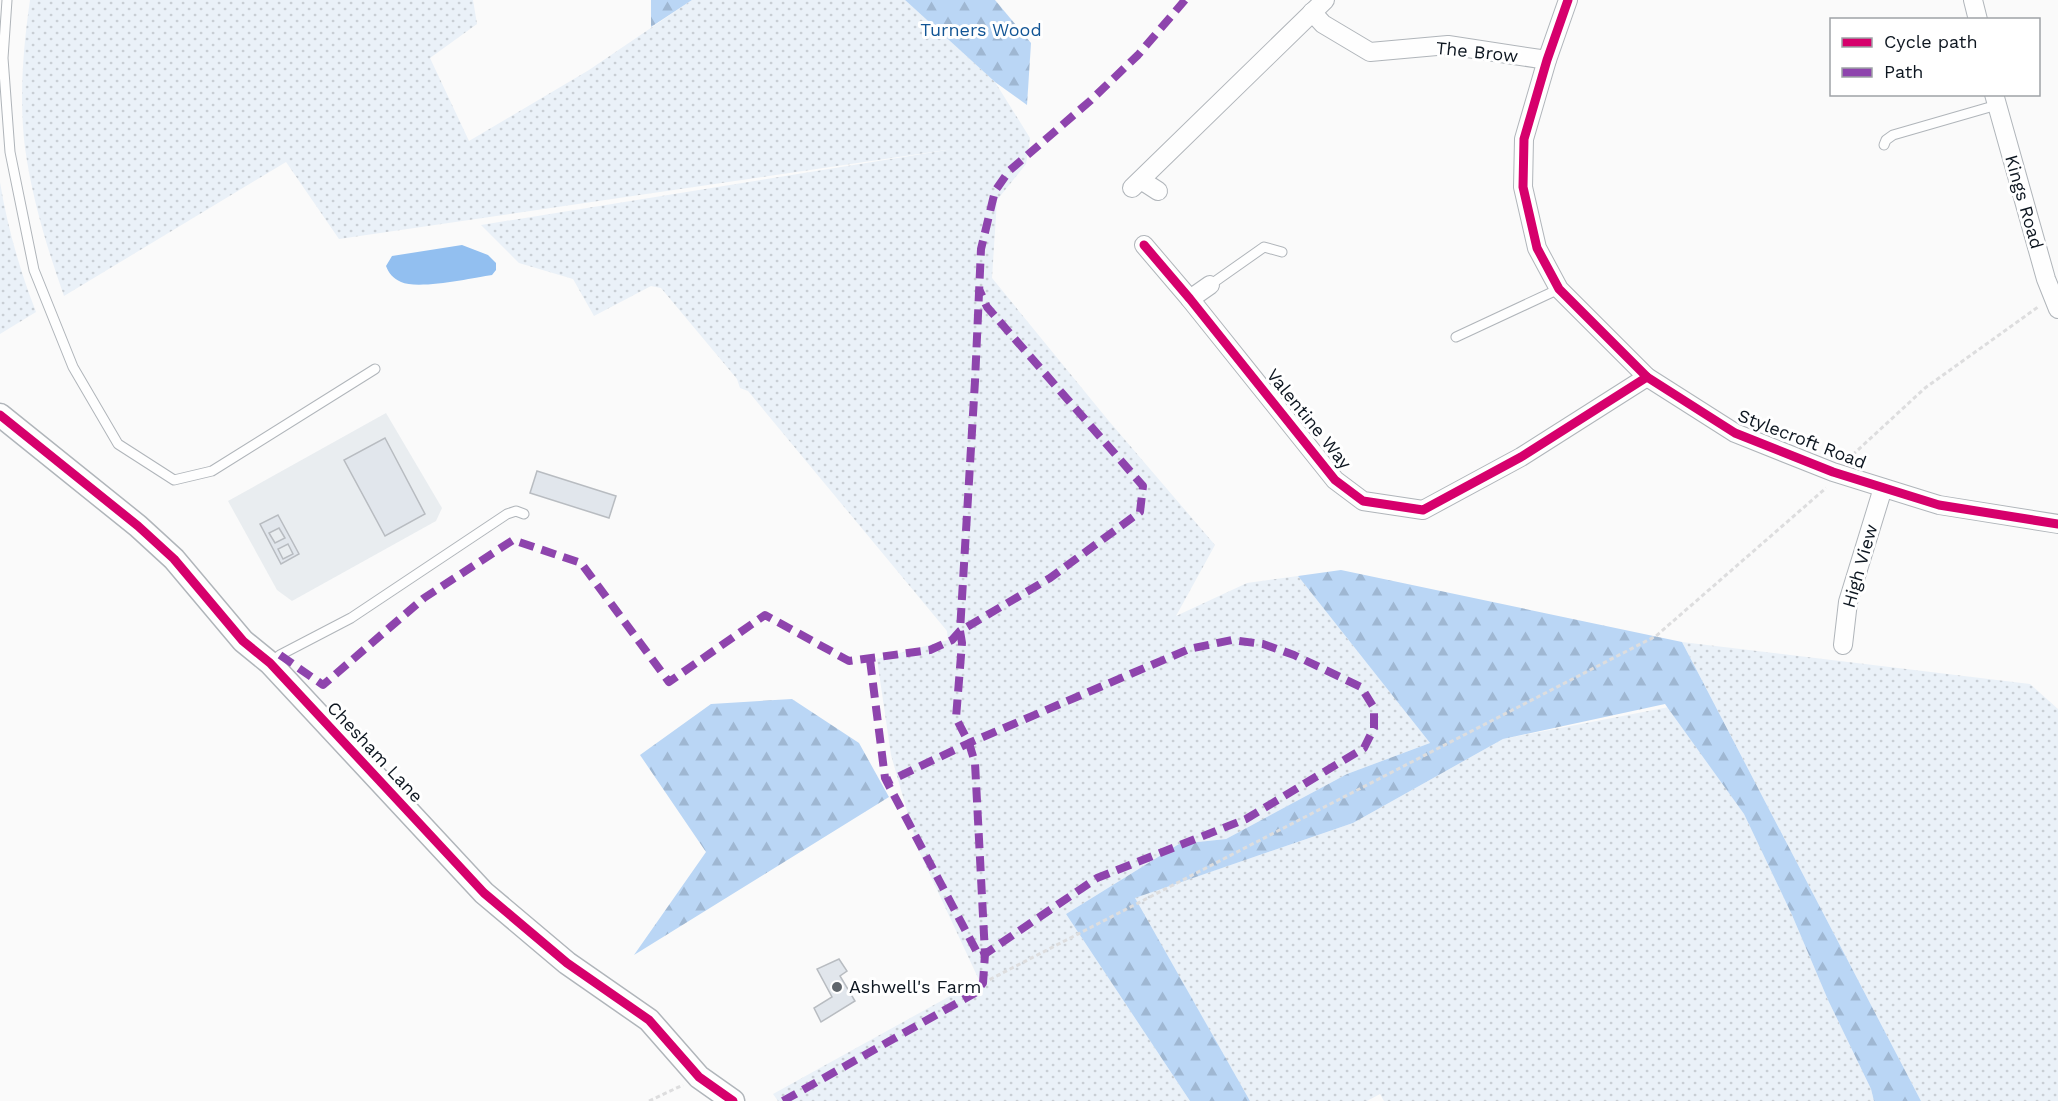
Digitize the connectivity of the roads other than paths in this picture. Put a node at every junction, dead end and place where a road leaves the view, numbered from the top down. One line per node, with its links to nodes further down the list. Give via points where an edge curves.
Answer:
1 (8, 0): 18 (lane, via 3,58 10,152 34,270 73,367 118,444 174,480 212,471)
2 (1568, 0): 6 (street, Stylecroft Road)
3 (1973, 0): 5 (street)
4 (1318, 6): 6 (street, The Brow, via 1323,24 1370,52 1448,45); 9 (street, The Brow, via 1137,184)
5 (1978, 18)
6 (1547, 60): 14 (street, Stylecroft Road, via 1524,139 1523,187 1537,249)
7 (1996, 100): 8 (lane, via 1893,135); 12 (street, Kings Road)
8 (1884, 145)
9 (1158, 191)
10 (1144, 245): 15 (street, Valentine Way)
11 (1282, 252): 13 (lane, via 1264,248)
12 (2052, 272): 16 (street, Kings Road)
13 (1210, 285): 15 (street)
14 (1559, 289): 17 (lane); 19 (street, Stylecroft Road)
15 (1190, 299): 19 (street, Valentine Way, via 1335,480 1363,501 1423,510 1521,457)
16 (2058, 309)
17 (1456, 337)
18 (375, 369)
19 (1647, 377): 21 (street, Stylecroft Road, via 1735,434)
20 (0, 415): 25 (street, Chesham Lane, via 174,558 243,641)
21 (1883, 488): 23 (street, Stylecroft Road, via 1939,506); 24 (street, High View, via 1848,602)
22 (524, 514): 25 (lane, via 507,514 351,618)
23 (2058, 524)
24 (1842, 645)
25 (270, 663): 26 (street, Chesham Lane, via 484,893 567,963 649,1020 699,1077)
26 (733, 1101)

